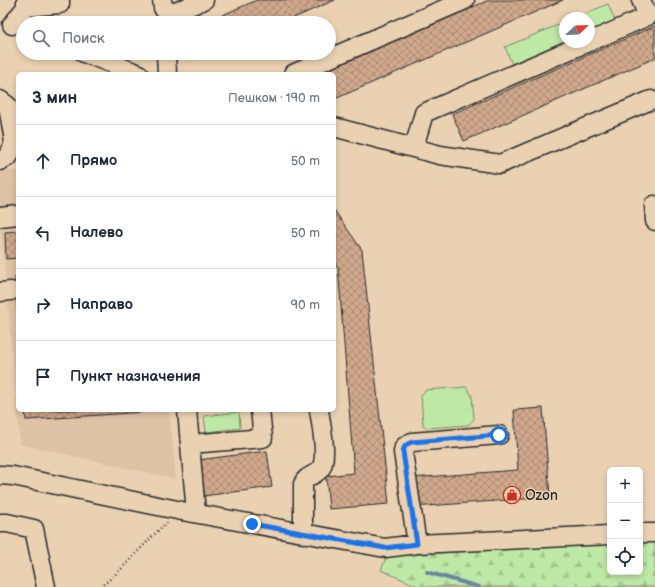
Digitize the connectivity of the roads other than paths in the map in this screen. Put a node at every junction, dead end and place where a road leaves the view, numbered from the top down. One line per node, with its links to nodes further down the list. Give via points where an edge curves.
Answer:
1 (60, 0): 5 (street, via 60,4)
2 (204, 0): 6 (street, via 173,13)
3 (465, 0): 10 (street)
4 (641, 0): 8 (street, via 648,16)
5 (26, 3): 7 (street)
6 (163, 10)
7 (18, 16)
8 (595, 39)
9 (575, 48): 20 (street, via 424,112)
10 (336, 56)
11 (102, 60): 14 (street)
12 (166, 60): 15 (street)
13 (326, 60): 16 (street)
14 (134, 72)
15 (167, 72)
16 (298, 72)
17 (0, 100): 21 (street, via 8,106 14,141 9,156)
18 (651, 100): 20 (street, via 500,164 440,155)
19 (336, 128): 20 (street)
20 (414, 147)
21 (0, 160)
22 (16, 215): 23 (street)
23 (0, 217)
24 (190, 412): 28 (street)
25 (260, 412): 28 (street, via 264,438)
26 (319, 412): 33 (street, via 324,460 321,469 307,478 303,484)
27 (499, 435): 36 (street, via 407,443 403,452)
28 (190, 444): 30 (street)
29 (0, 475): 30 (street)
30 (189, 512): 33 (street)
31 (0, 523): 37 (street, via 7,522 34,529)
32 (655, 533): 34 (street)
33 (303, 534): 36 (street, via 385,548)
34 (643, 534)
35 (607, 535): 36 (street)
36 (417, 544)
37 (46, 587)

